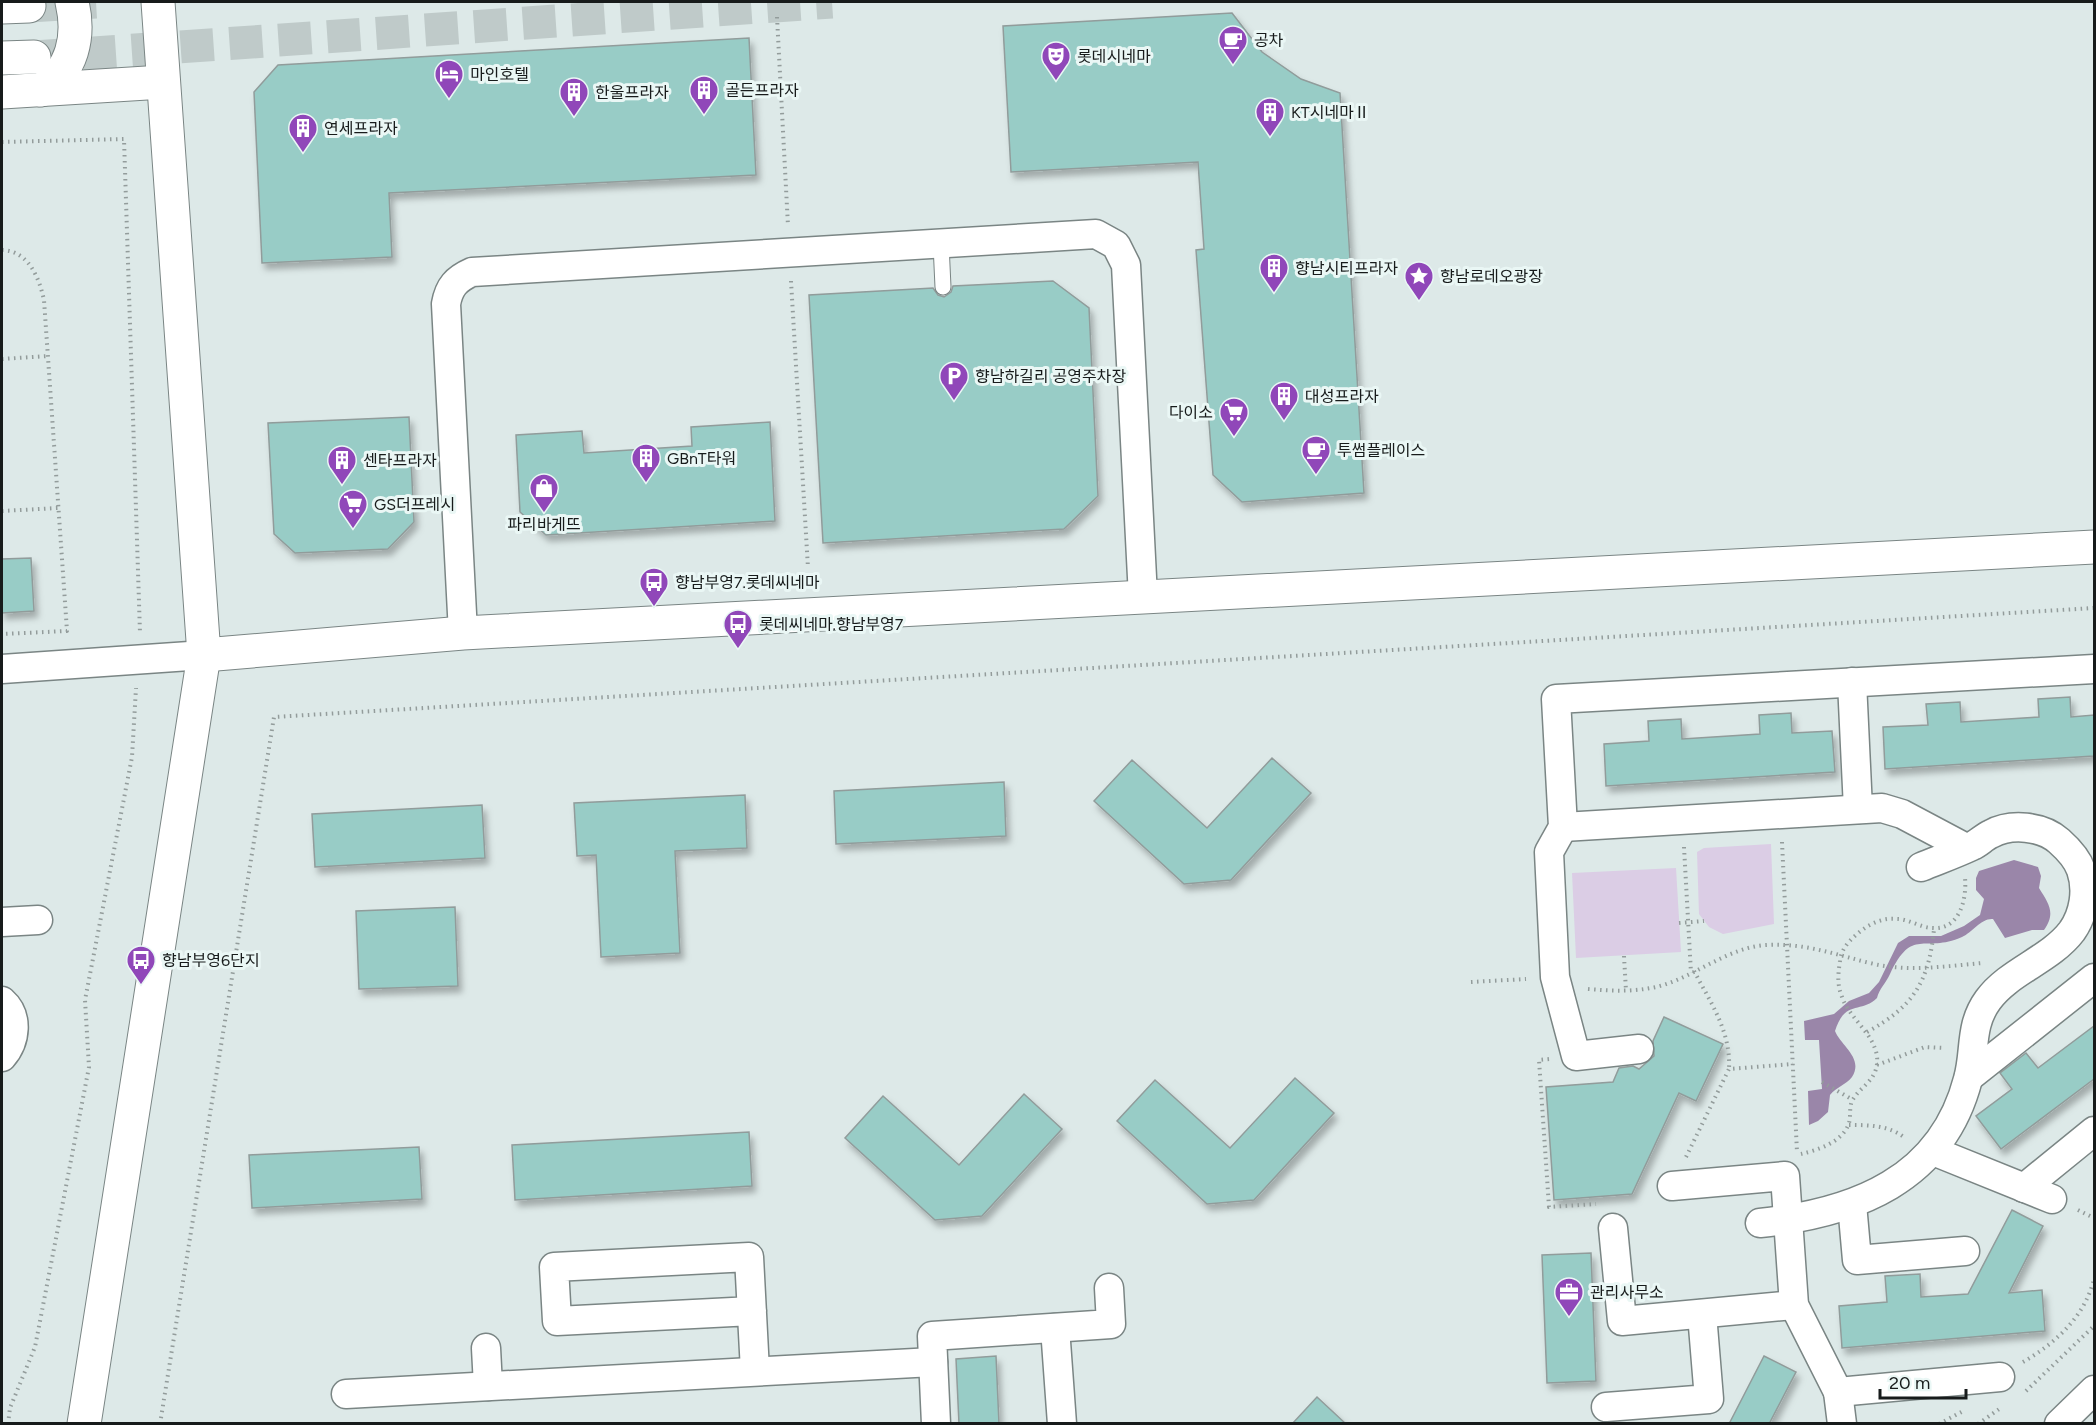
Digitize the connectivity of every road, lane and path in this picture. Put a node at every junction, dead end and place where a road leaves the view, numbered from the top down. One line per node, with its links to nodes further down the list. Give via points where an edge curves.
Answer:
1 (72, 2): 7 (main road, via 77,25 74,47 66,68 55,82)
2 (158, 2): 6 (main road)
3 (777, 17): 12 (path)
4 (34, 57): 5 (main road)
5 (2, 58)
6 (163, 82): 7 (main road); 24 (main road)
7 (41, 90): 8 (main road)
8 (2, 92)
9 (2, 142): 25 (path, via 124,139 141,617)
10 (941, 244): 12 (street); 13 (lane); 20 (street, via 1096,234 1107,238 1123,254)
11 (2, 250): 14 (path, via 28,261 39,278)
12 (789, 253): 19 (path); 22 (street, via 472,272 453,284 446,304)
13 (943, 287)
14 (48, 356): 15 (path); 16 (path)
15 (2, 359)
16 (58, 508): 17 (path); 23 (path, via 67,630)
17 (2, 511)
18 (2094, 547): 20 (main road)
19 (808, 568)
20 (1143, 597): 22 (main road)
21 (2094, 608): 95 (path, via 274,717)
22 (463, 633): 24 (main road)
23 (2, 634)
24 (204, 655): 25 (street); 94 (main road)
25 (138, 659): 26 (street); 93 (path, via 132,757 85,1000 89,1067 35,1347 10,1408)
26 (2, 669)
27 (2094, 669): 28 (street)
28 (1852, 682): 29 (street); 32 (street, via 1556,699)
29 (1858, 809): 30 (street); 33 (street, via 1882,808 1902,814)
30 (1780, 814): 31 (street); 42 (path)
31 (1683, 820): 32 (street); 39 (path)
32 (1563, 827): 48 (street, via 1549,852)
33 (1961, 850): 34 (street); 36 (street, via 1992,833 2013,827 2034,828 2054,837 2070,851 2081,869 2085,890 2082,912); 41 (path, via 1965,880 1961,912 1950,924)
34 (1921, 867)
35 (38, 920): 38 (street)
36 (2086, 920): 56 (street, via 1988,1000 1972,1034)
37 (1704, 921): 39 (path)
38 (2, 922)
39 (1688, 922): 40 (path); 47 (path)
40 (1679, 923)
41 (1934, 928): 43 (path, via 1898,918 1878,921 1863,928); 45 (path)
42 (1787, 945): 43 (path); 47 (path, via 1764,945 1738,952); 59 (path)
43 (1841, 953): 45 (path, via 1875,964); 54 (path, via 1837,978 1842,998)
44 (1624, 956): 52 (path)
45 (1929, 967): 46 (path, via 1989,962); 54 (path, via 1908,1004)
46 (1983, 970)
47 (1693, 972): 52 (path, via 1658,987); 61 (path, via 1724,1028 1730,1048)
48 (1555, 977): 52 (path, via 1587,989); 57 (street)
49 (2094, 978): 56 (street)
50 (1496, 980): 51 (path)
51 (1471, 982)
52 (1626, 991)
53 (2, 1001): 58 (street, via 12,1016 14,1028 13,1040)
54 (1867, 1032): 60 (path)
55 (1639, 1049): 57 (street)
56 (1955, 1055): 60 (path, via 1925,1047); 67 (street, via 1956,1112)
57 (1576, 1056): 73 (path, via 1539,1060 1549,1207)
58 (2, 1057)
59 (1793, 1064): 61 (path); 64 (path, via 1797,1155 1816,1151 1836,1140)
60 (1877, 1065): 63 (path, via 1872,1080)
61 (1730, 1069): 69 (path)
62 (1822, 1082): 63 (path)
63 (1853, 1100): 64 (path)
64 (1849, 1125): 66 (path, via 1897,1131)
65 (2094, 1131): 70 (street)
66 (1907, 1139): 67 (path); 68 (path)
67 (1922, 1142): 70 (street); 72 (street, via 1903,1178)
68 (1899, 1148)
69 (1672, 1186): 74 (street, via 1785,1176)
70 (2024, 1188): 71 (street)
71 (2052, 1199)
72 (1852, 1204): 74 (street); 76 (street, via 1857,1260)
73 (1607, 1216): 80 (street, via 1622,1321)
74 (1789, 1220): 75 (street); 78 (street)
75 (1760, 1223)
76 (1965, 1251)
77 (1108, 1288): 82 (street, via 1111,1324)
78 (1794, 1305): 80 (street); 89 (street)
79 (752, 1311): 79 (street, via 749,1257 554,1268 557,1321); 85 (street)
80 (1702, 1314): 92 (street, via 1709,1408)
81 (2094, 1326): 86 (path)
82 (1055, 1328): 84 (street, via 932,1336); 97 (street)
83 (486, 1348): 87 (street)
84 (933, 1362): 85 (street); 96 (street)
85 (755, 1371): 87 (street)
86 (2012, 1385): 89 (street)
87 (488, 1386): 90 (street)
88 (2094, 1390): 100 (street)
89 (1838, 1392): 98 (street)
90 (346, 1394)
91 (2005, 1405): 99 (path)
92 (1606, 1407)
93 (8, 1424)
94 (84, 1424)
95 (160, 1424)
96 (936, 1424)
97 (1062, 1424)
98 (1842, 1424)
99 (1978, 1424)
100 (2059, 1424)

